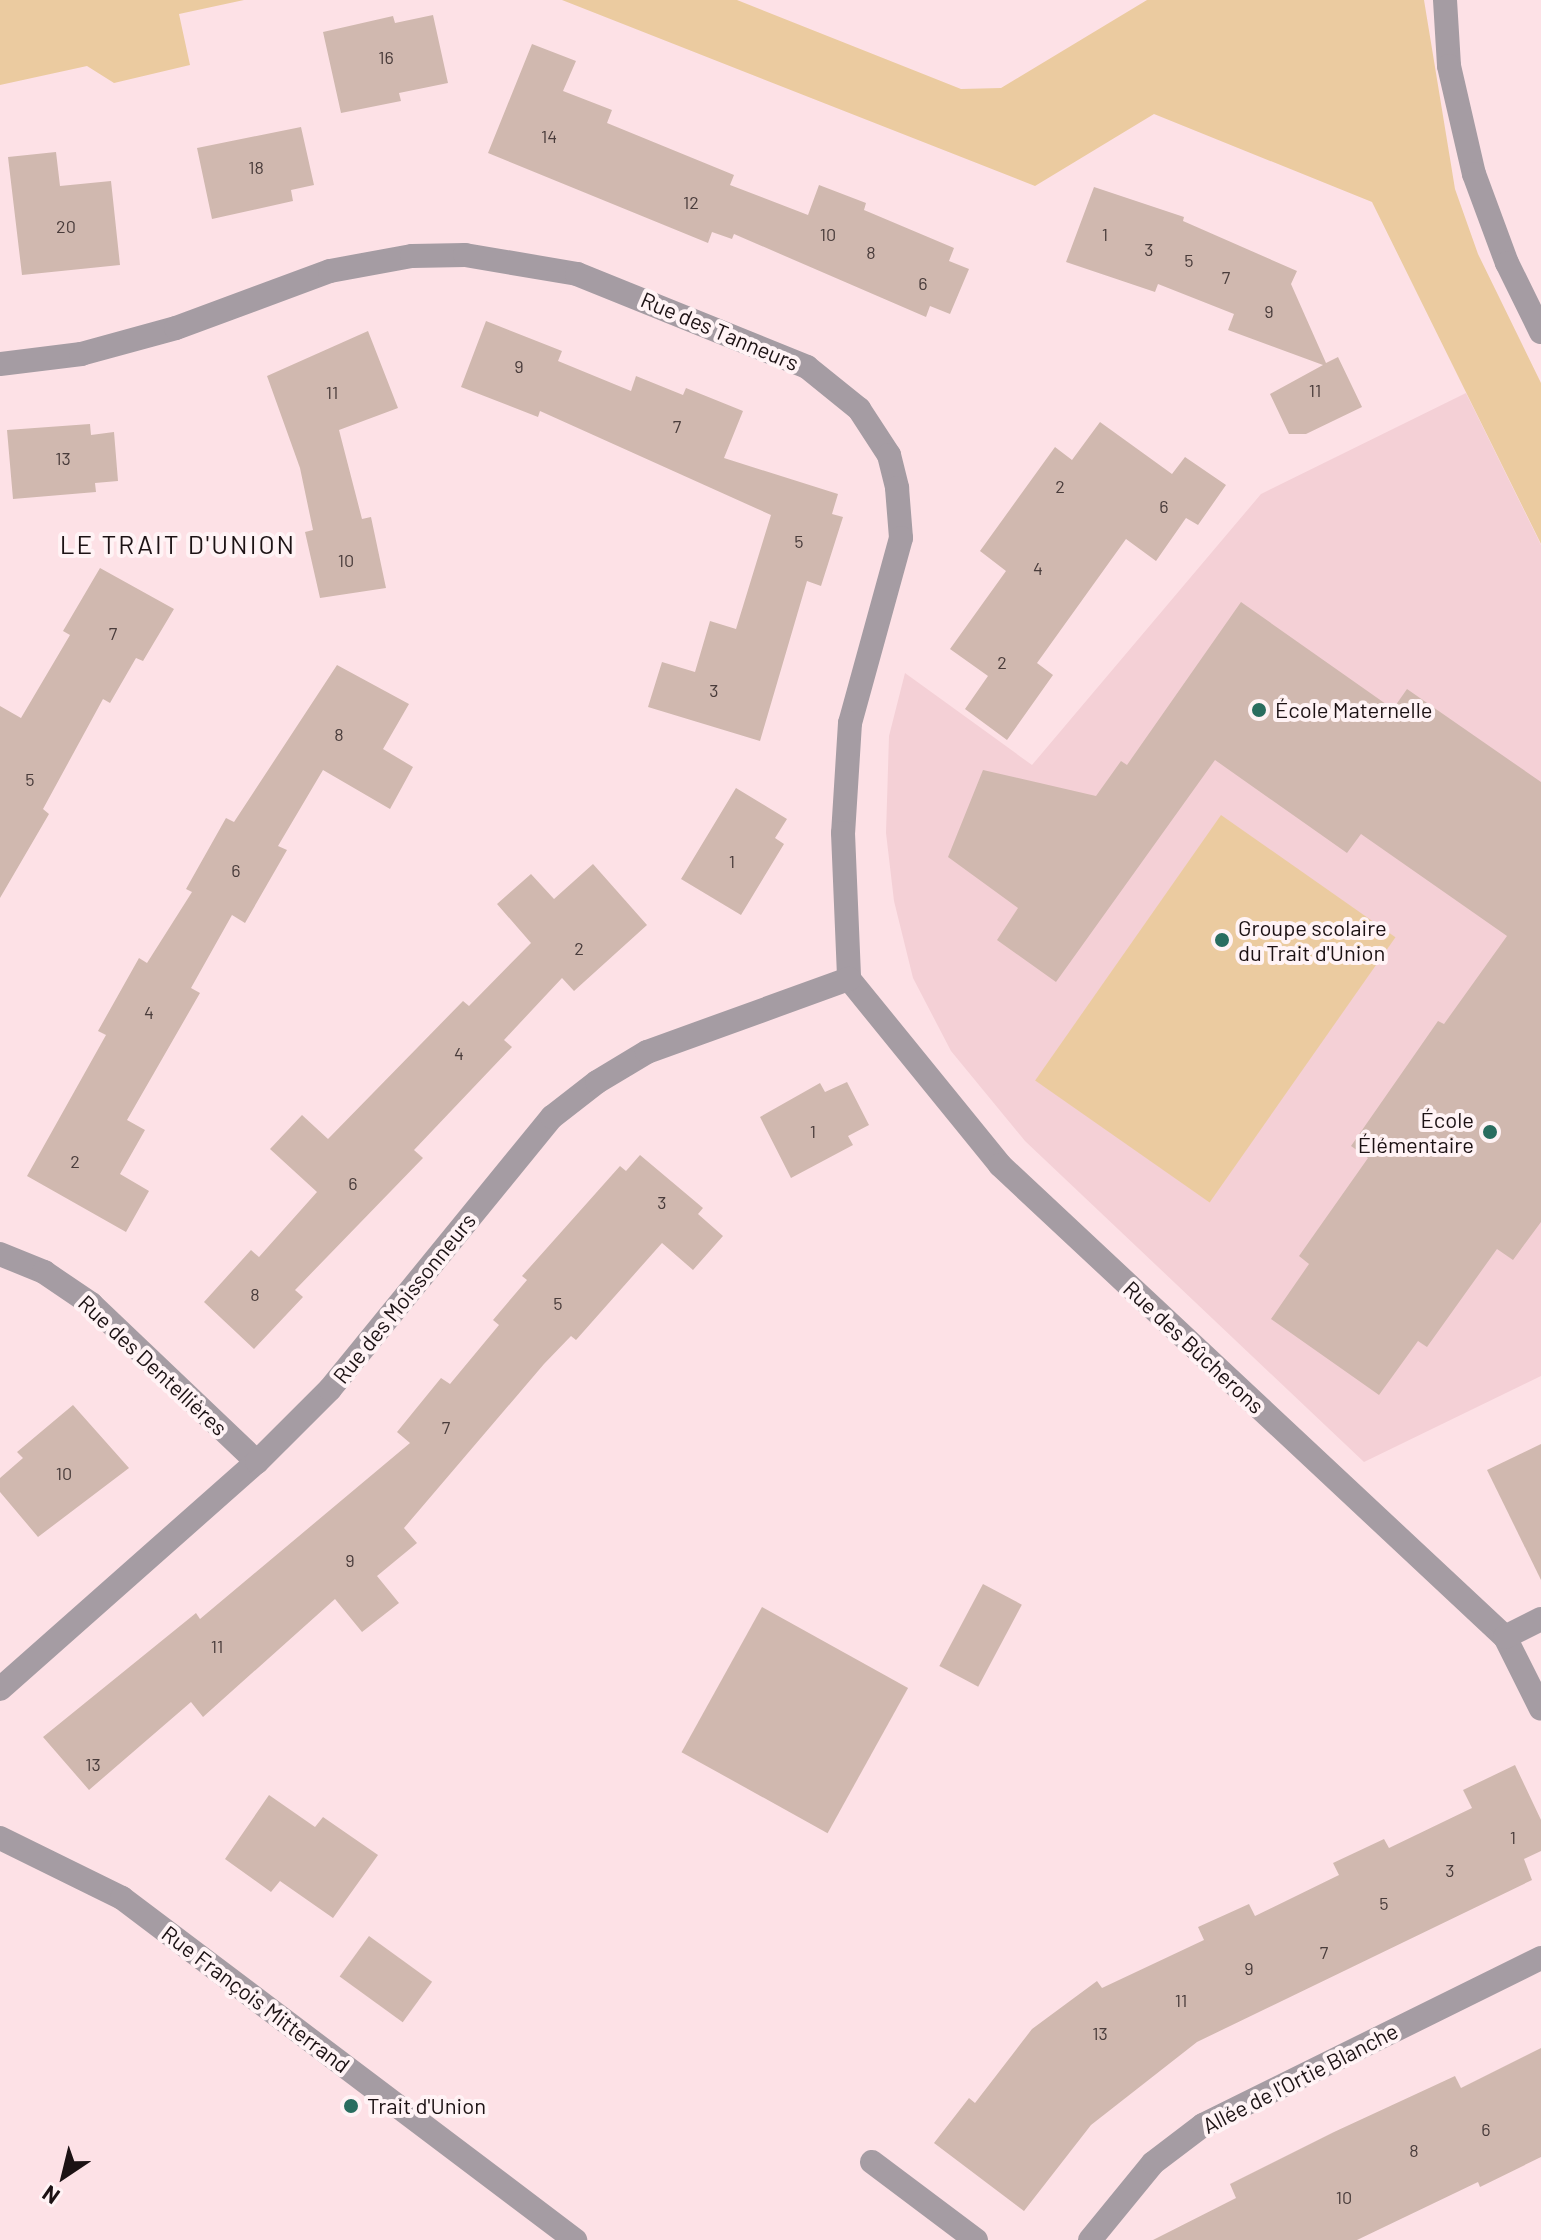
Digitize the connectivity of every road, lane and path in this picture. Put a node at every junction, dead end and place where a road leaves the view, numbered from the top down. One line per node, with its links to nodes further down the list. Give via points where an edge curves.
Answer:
1 (1445, 0): 2 (street, via 1449,66 1474,174 1507,263)
2 (1541, 332)
3 (0, 364): 4 (street, Rue des Tanneurs, via 81,354 176,328 330,271 412,256 465,255 577,274 807,367 859,409 889,455 900,525 850,723 843,833)
4 (849, 979): 6 (street, Rue des Moissonneurs, via 647,1052 552,1117 330,1389); 8 (street, Rue des Bûcherons, via 1000,1165)
5 (0, 1254): 6 (street, Rue des Dentellières, via 44,1272 91,1304)
6 (257, 1462): 9 (street, Rue des Moissonneurs)
7 (1541, 1619): 8 (street)
8 (1505, 1637): 10 (street, Rue des Bûcherons)
9 (0, 1689)
10 (1541, 1709)
11 (0, 1838): 14 (street, Rue François Mitterrand, via 122,1898)
12 (1541, 1958): 16 (street, Allée de l'Ortie Blanche, via 1203,2125 1153,2163)
13 (872, 2162): 15 (street)
14 (575, 2240)
15 (976, 2240)
16 (1090, 2240)

